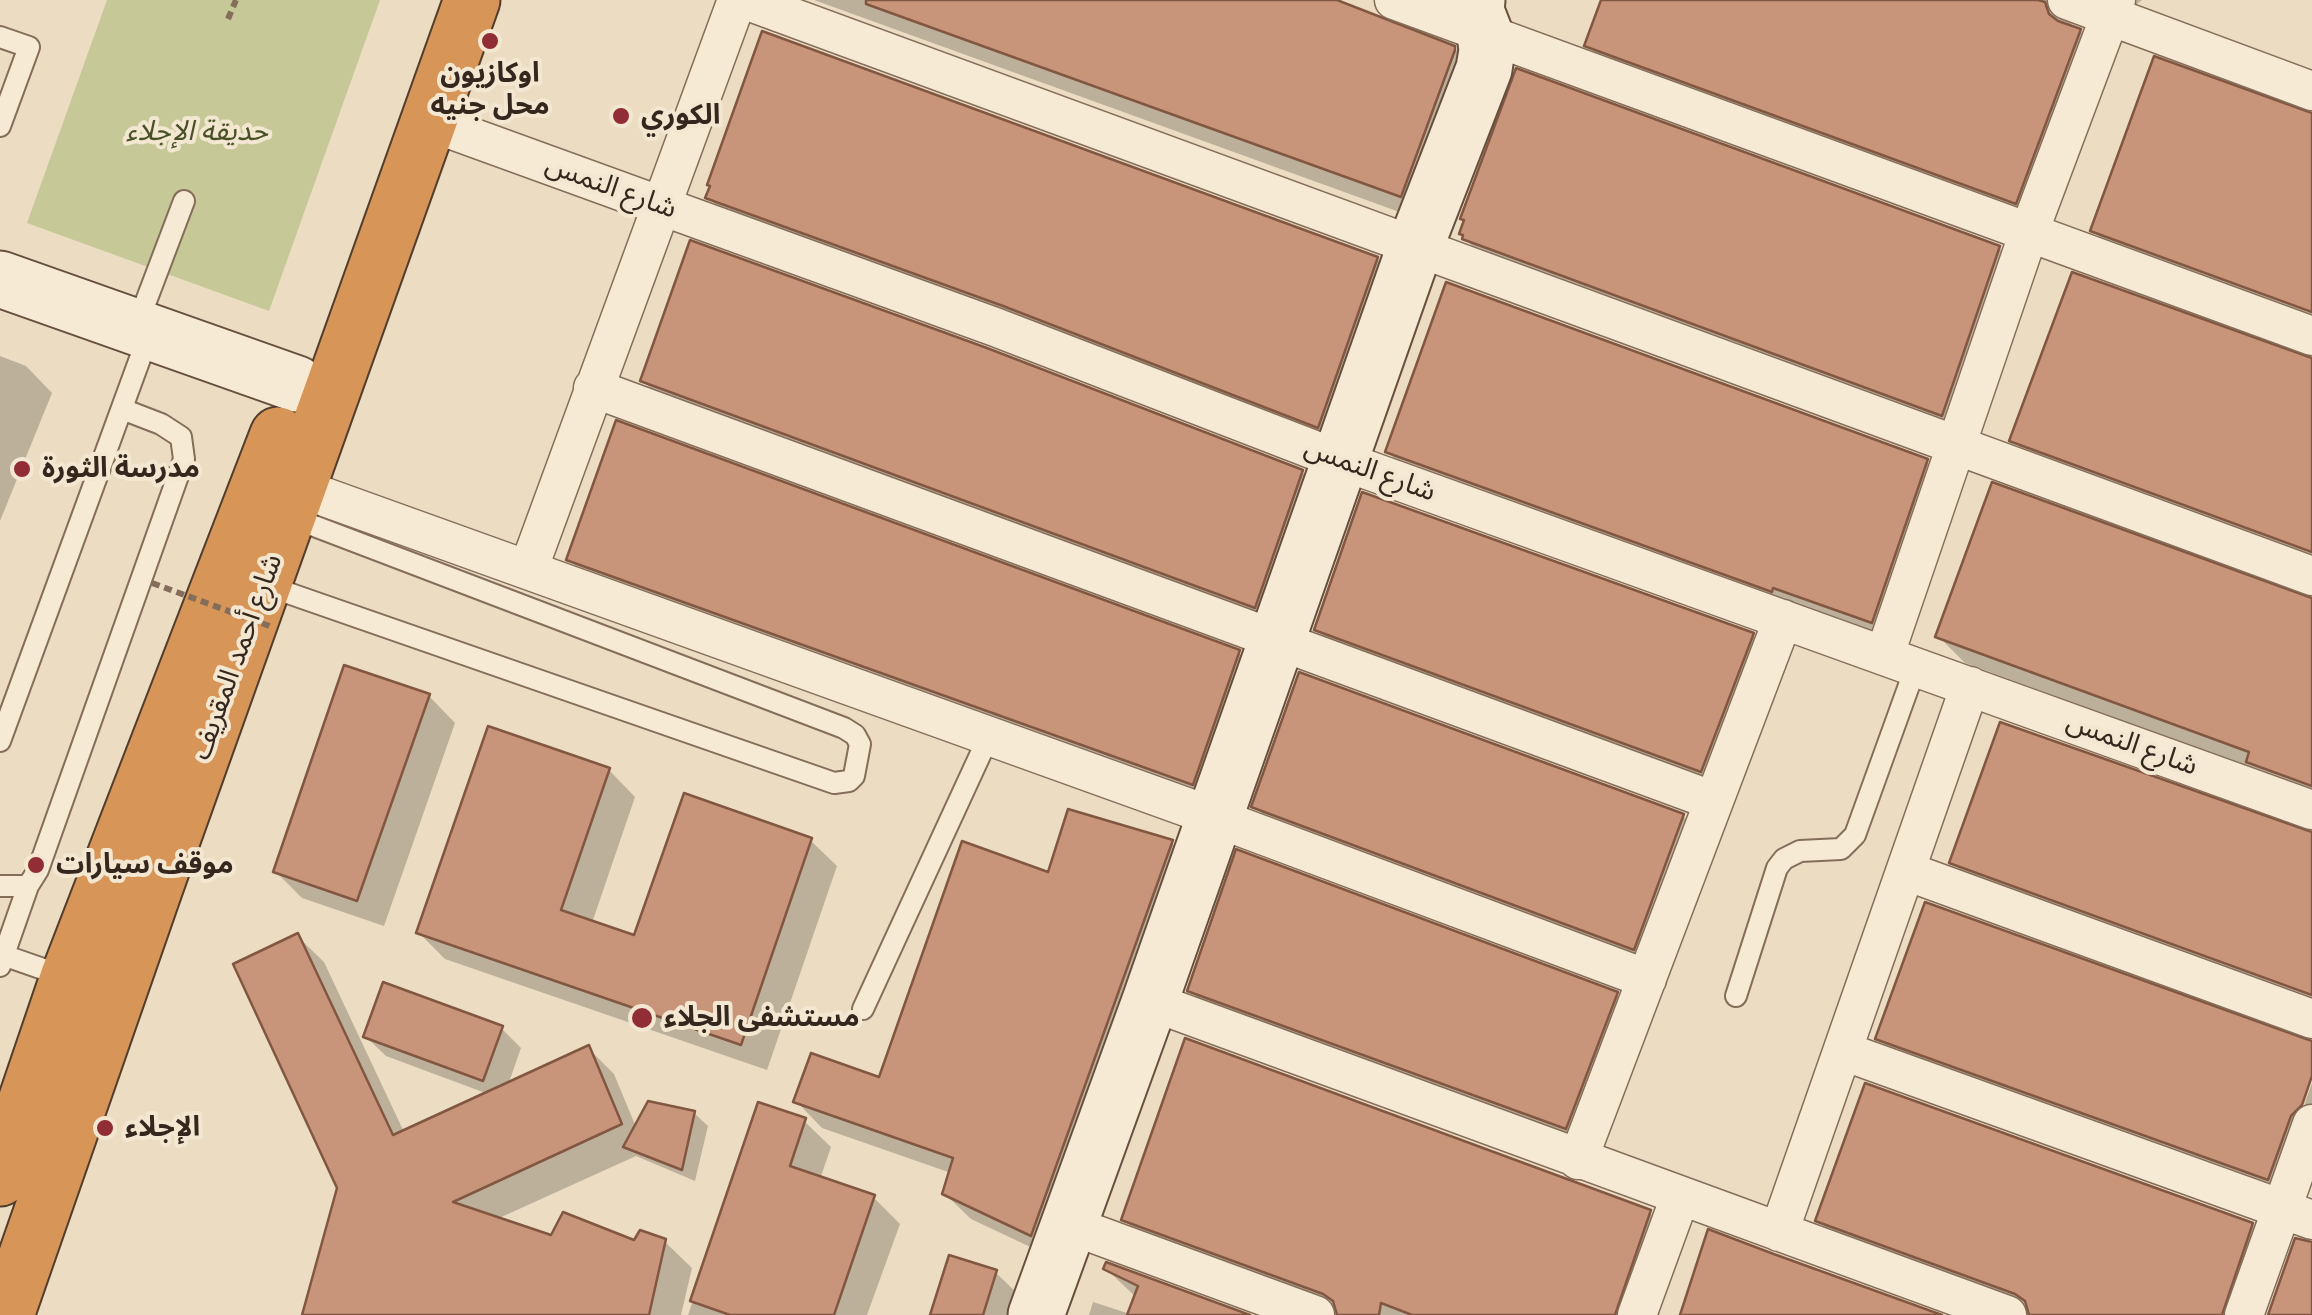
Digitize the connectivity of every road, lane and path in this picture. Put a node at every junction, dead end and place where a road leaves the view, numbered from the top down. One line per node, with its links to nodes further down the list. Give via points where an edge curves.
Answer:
1 (236, 0): 10 (path)
2 (436, 0): 22 (highway, شارع أحمد المقريف)
3 (472, 0): 14 (highway, شارع أحمد المقريف)
4 (737, 0): 16 (street)
5 (746, 0): 18 (street)
6 (1394, 0): 9 (street)
7 (2068, 0): 8 (street)
8 (2113, 8): 12 (street); 17 (street)
9 (1481, 17): 17 (street); 18 (street, via 1484,68)
10 (228, 19)
11 (0, 37): 13 (lane, via 29,47)
12 (2312, 91)
13 (1, 118)
14 (430, 122): 16 (street, شارع النمس); 27 (highway, شارع أحمد المقريف)
15 (184, 201): 20 (lane)
16 (662, 205): 23 (street); 26 (street, شارع النمس)
17 (2029, 232): 21 (street); 25 (street)
18 (1415, 247): 25 (street); 26 (street)
19 (0, 279): 20 (street)
20 (143, 330): 22 (street); 24 (lane)
21 (2312, 336)
22 (297, 384): 42 (highway, شارع أحمد المقريف)
23 (593, 388): 28 (street); 33 (street)
24 (122, 409): 37 (lane); 44 (lane, via 181,437 184,458)
25 (1956, 446): 29 (street); 34 (street)
26 (1340, 460): 32 (street, شارع النمس); 33 (street)
27 (292, 502): 28 (street); 31 (highway, شارع أحمد المقريف); 31 (lane, via 844,728 860,744 854,776 834,784)
28 (528, 570): 36 (street)
29 (2312, 576)
30 (152, 583): 31 (path, bridge)
31 (268, 606): 42 (highway, شارع أحمد المقريف)
32 (1783, 619): 34 (street, شارع النمس); 38 (street)
33 (1275, 642): 38 (street); 40 (street)
34 (1900, 660): 35 (street, شارع النمس); 48 (lane, via 1856,836 1841,849 1800,850 1777,868)
35 (1970, 686): 39 (street, شارع النمس); 41 (street)
36 (988, 738): 40 (street); 50 (lane)
37 (0, 741)
38 (1714, 800): 47 (street)
39 (2312, 810)
40 (1214, 818): 47 (street); 49 (street)
41 (1906, 871): 51 (street); 52 (street)
42 (132, 879): 46 (highway, شارع أحمد المقريف); 60 (highway, شارع أحمد المقريف)
43 (0, 886): 44 (lane)
44 (28, 886): 45 (lane)
45 (1, 959): 46 (lane)
46 (68, 978): 55 (highway, شارع أحمد المقريف)
47 (1647, 979): 54 (street)
48 (1736, 996)
49 (1150, 1002): 54 (street); 58 (street)
50 (863, 1008)
51 (2312, 1019)
52 (1843, 1051): 57 (street); 59 (street)
53 (2312, 1124): 57 (street)
54 (1578, 1160): 56 (street)
55 (0, 1178)
56 (1680, 1197): 59 (street); 63 (street)
57 (2297, 1214): 65 (street)
58 (1070, 1225): 61 (street); 62 (street)
59 (1779, 1232): 64 (street)
60 (6, 1315)
61 (1036, 1315)
62 (1315, 1315)
63 (1637, 1315)
64 (2007, 1315)
65 (2244, 1315)

